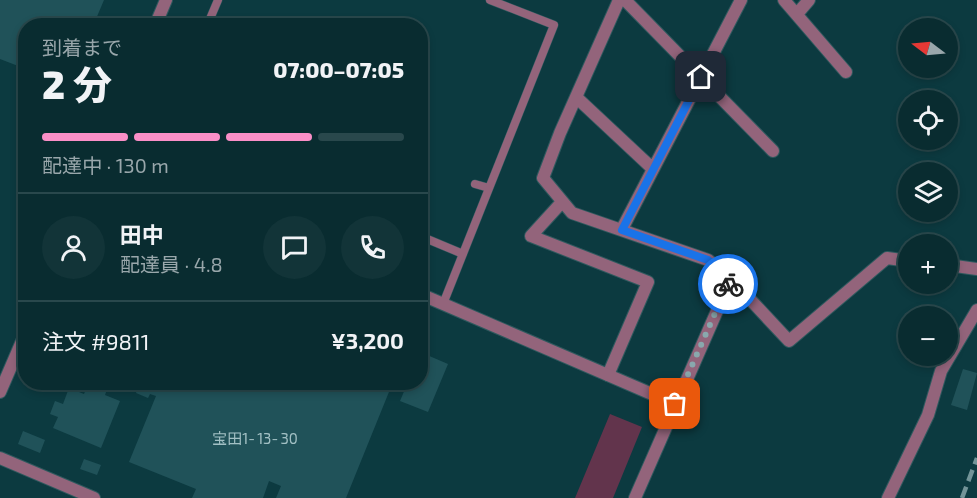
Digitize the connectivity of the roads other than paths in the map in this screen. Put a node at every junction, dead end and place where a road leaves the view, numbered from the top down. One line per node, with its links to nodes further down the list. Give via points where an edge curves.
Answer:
1 (166, 0): 10 (street)
2 (218, 0): 11 (lane)
3 (490, 0): 18 (lane, via 554,25)
4 (619, 0): 14 (street)
5 (625, 0): 13 (street)
6 (741, 0): 13 (street)
7 (784, 0): 9 (street)
8 (809, 0): 9 (street)
9 (796, 14): 12 (street)
10 (158, 18)
11 (210, 18)
12 (846, 72)
13 (701, 77): 15 (street); 16 (street)
14 (576, 97): 16 (street); 19 (street, via 543,178)
15 (773, 151)
16 (653, 170): 20 (street)
17 (475, 184): 18 (lane)
18 (489, 188): 22 (lane)
19 (562, 202): 20 (street, via 572,213); 31 (street, via 531,236 648,282)
20 (622, 230): 26 (street, via 708,260)
21 (428, 239): 22 (lane)
22 (463, 254): 28 (lane)
23 (898, 260): 26 (street, via 887,258 789,341)
24 (958, 266): 25 (street)
25 (977, 268)
26 (731, 279): 33 (street)
27 (428, 297): 28 (street)
28 (443, 304): 31 (street)
29 (977, 310): 37 (street, via 941,371 928,415)
30 (18, 350): 32 (street)
31 (608, 375): 33 (street)
32 (0, 392)
33 (675, 404): 36 (street)
34 (0, 458): 35 (street)
35 (94, 498)
36 (635, 498)
37 (888, 498)

